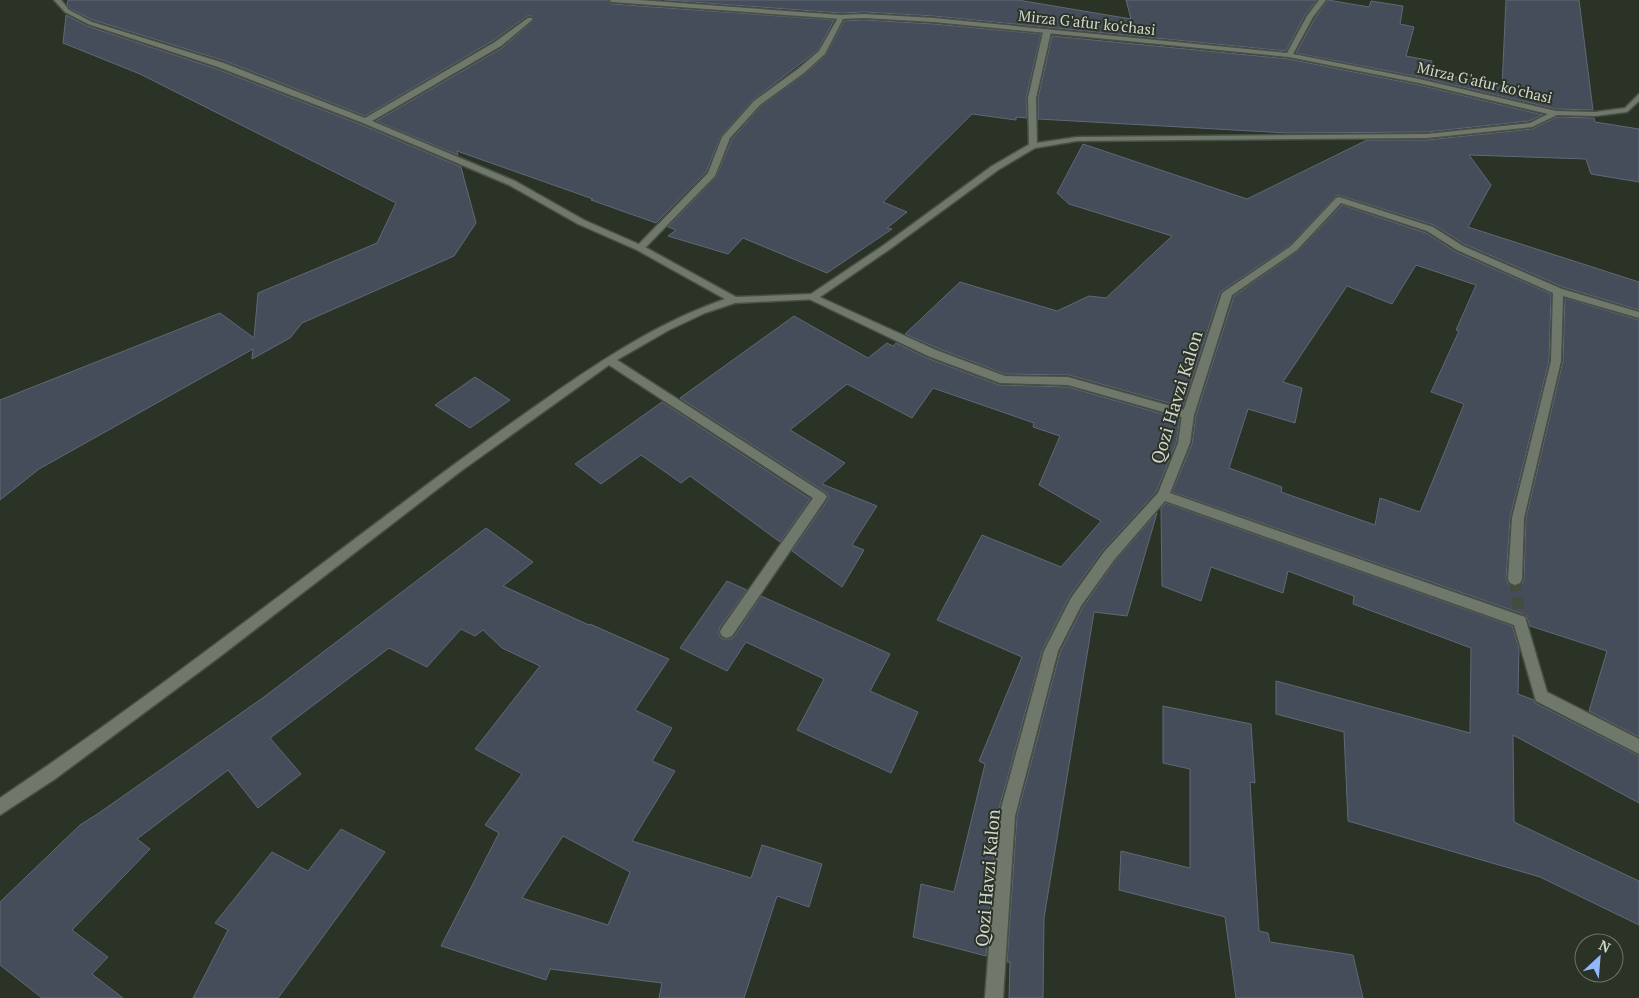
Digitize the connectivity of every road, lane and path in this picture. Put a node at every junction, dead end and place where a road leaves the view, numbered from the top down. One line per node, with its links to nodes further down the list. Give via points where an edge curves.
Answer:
1 (57, 0): 10 (street, via 67,11 90,24 220,65)
2 (612, 0): 4 (street, Mirza G'afur ko'chasi)
3 (1323, 0): 7 (street, via 1310,16)
4 (841, 17): 6 (street, Mirza G'afur ko'chasi, via 934,20); 12 (street, via 822,52 757,103 726,137 712,174)
5 (530, 19): 10 (street, via 498,44)
6 (1047, 32): 7 (street, Mirza G'afur ko'chasi); 11 (street, via 1032,98)
7 (1289, 55): 9 (street, Mirza G'afur ko'chasi)
8 (1639, 96): 9 (street, Mirza G'afur ko'chasi, via 1627,110 1595,114)
9 (1556, 112): 11 (street, via 1532,124 1427,136 1076,139)
10 (366, 121): 12 (street, via 512,183 582,222)
11 (1033, 146): 14 (street, via 995,168)
12 (640, 248): 15 (street)
13 (1558, 291): 16 (street, Qozi Havzi Kalon); 18 (street, Qozi Havzi Kalon, via 1460,248 1430,229 1340,200 1294,248 1227,293); 20 (street, via 1556,361 1518,518)
14 (813, 297): 15 (street); 18 (street, via 932,354 1004,380 1068,381)
15 (734, 300): 17 (street, via 664,328)
16 (1639, 315)
17 (609, 360): 21 (street, via 821,497); 23 (street, via 457,468 213,654)
18 (1188, 416): 19 (street, Qozi Havzi Kalon, via 1184,443)
19 (1163, 495): 22 (street, via 1520,621 1541,696); 24 (street, Qozi Havzi Kalon, via 1109,556 1076,602 1051,651 1008,816)
20 (1515, 579)
21 (727, 632)
22 (1639, 747)
23 (0, 807)
24 (994, 998)

